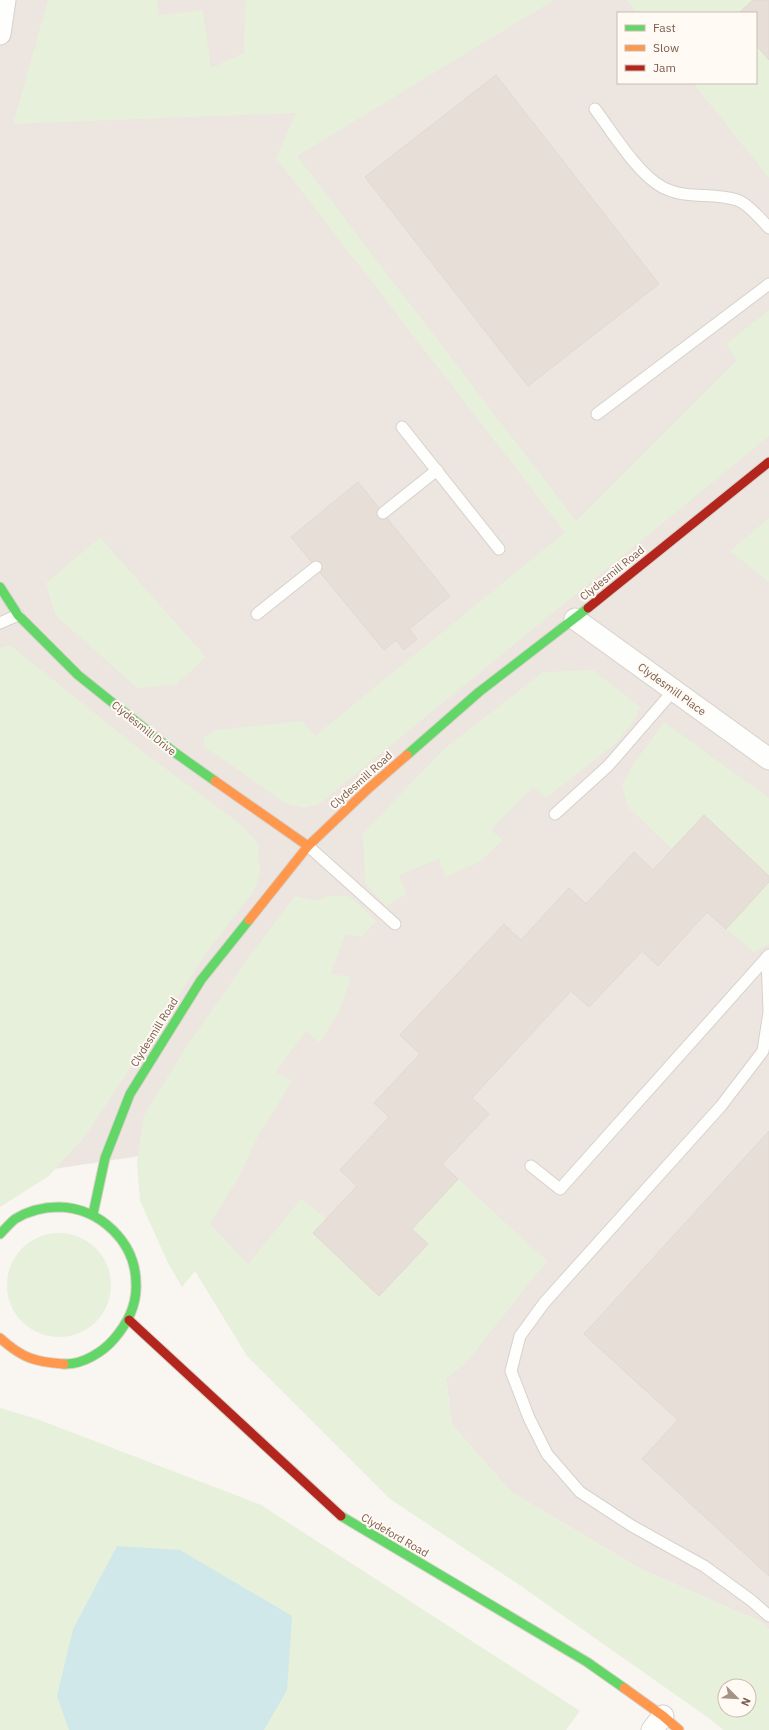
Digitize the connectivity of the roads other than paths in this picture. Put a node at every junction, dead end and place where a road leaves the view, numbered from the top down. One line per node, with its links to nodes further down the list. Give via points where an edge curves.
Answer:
1 (5, 0): 2 (street)
2 (0, 34)
3 (595, 109): 4 (lane, via 640,169 662,186 677,193 738,200)
4 (769, 228)
5 (769, 284): 6 (lane)
6 (597, 414)
7 (402, 426): 9 (lane)
8 (769, 462): 16 (street, Clydesmill Road)
9 (437, 470): 10 (lane); 11 (lane)
10 (383, 513)
11 (499, 549)
12 (316, 567): 14 (lane)
13 (0, 587): 15 (street, Clydesmill Drive)
14 (257, 614)
15 (18, 615): 17 (lane); 21 (street, Clydesmill Drive, via 78,675 168,748)
16 (574, 619): 18 (street, Clydesmill Place); 21 (street, Clydesmill Road, via 479,692 369,788)
17 (0, 623)
18 (674, 690): 19 (street, Clydesmill Place); 20 (lane, via 608,766)
19 (769, 759)
20 (555, 814)
21 (308, 846): 22 (lane); 25 (street, Clydesmill Road, via 201,980 130,1094 105,1158)
22 (395, 924)
23 (768, 955): 24 (lane, via 560,1189); 29 (lane, via 769,1012 762,1051 721,1106 544,1303 520,1336 511,1371 529,1418 547,1454 580,1492 632,1526 704,1566)
24 (531, 1166)
25 (93, 1214): 26 (street, via 67,1207 40,1208 16,1219); 27 (street, via 113,1228 128,1248 136,1272 137,1297)
26 (0, 1234)
27 (129, 1320): 28 (street, via 114,1341 98,1353 67,1364 41,1362 17,1353); 30 (street, Clydeford Road, via 345,1520 587,1662)
28 (0, 1338)
29 (769, 1616)
30 (658, 1723): 31 (street, Clydeford Road)
31 (679, 1730)

